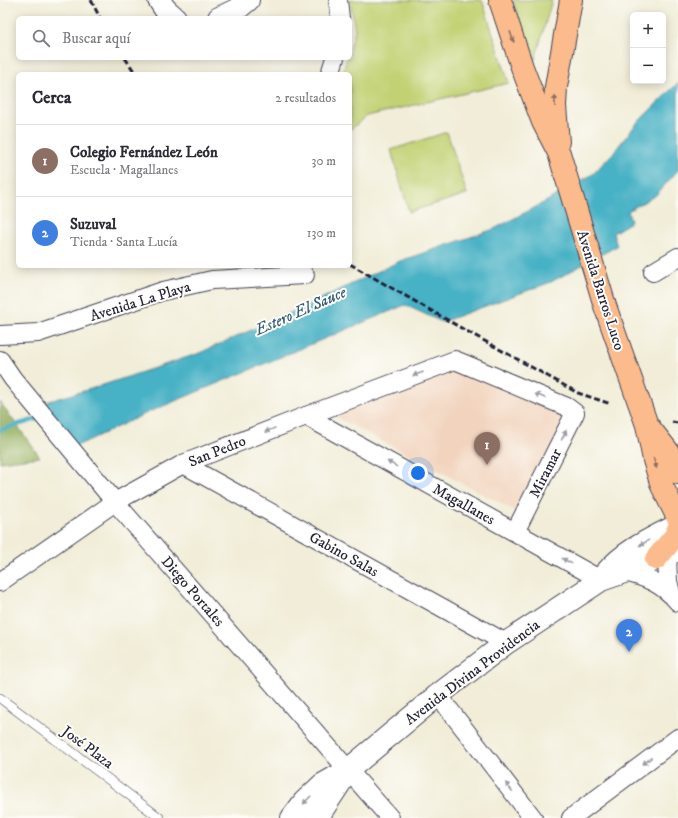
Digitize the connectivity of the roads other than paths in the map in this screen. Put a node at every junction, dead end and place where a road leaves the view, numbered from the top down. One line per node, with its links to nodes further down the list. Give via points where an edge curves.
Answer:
1 (159, 0): 6 (street)
2 (248, 0): 7 (street)
3 (338, 0): 8 (street)
4 (500, 0): 11 (main road, Avenida Barros Luco, one-way to 11, via 543,122)
5 (571, 0): 11 (main road, Avenida Barros Luco, one-way to 5, via 556,87)
6 (173, 16)
7 (223, 16)
8 (340, 16)
9 (334, 60): 10 (street)
10 (331, 72)
11 (559, 154): 19 (main road, Avenida Barros Luco, via 605,306)
12 (678, 257): 13 (street)
13 (653, 272)
14 (306, 275): 15 (street, Avenida La Playa, via 212,280 163,291 38,333)
15 (0, 335)
16 (0, 360): 23 (street, Diego Portales)
17 (455, 360): 18 (street, San Pedro, one-way to 18); 27 (street, Miramar, one-way to 17, via 575,413 567,407)
18 (306, 416): 21 (street, San Pedro, one-way to 21); 27 (street, Magallanes, one-way to 18)
19 (647, 425): 20 (main road, Avenida Barros Luco); 24 (main road, Avenida Barros Luco, one-way to 24, via 662,486)
20 (673, 456): 22 (main road, Avenida Barros Luco)
21 (183, 464): 23 (street, San Pedro); 33 (street, Gabino Salas)
22 (678, 473)
23 (115, 502): 31 (street, San Pedro); 37 (street, Diego Portales)
24 (678, 518)
25 (678, 525): 30 (street, Avenida Divina Providencia, one-way to 30, via 642,544 613,564)
26 (678, 529): 28 (main road)
27 (515, 532): 30 (street, Magallanes, one-way to 27)
28 (667, 554): 29 (street, Avenida Divina Providencia); 32 (street, via 667,569)
29 (624, 572): 30 (street, Avenida Divina Providencia); 32 (street, via 652,581)
30 (601, 580): 33 (street, Avenida Divina Providencia)
31 (0, 582)
32 (674, 598)
33 (506, 644): 34 (street, Avenida Divina Providencia)
34 (438, 695): 37 (street, Avenida Divina Providencia); 42 (street, one-way to 34)
35 (0, 698): 38 (lane, José Plaza)
36 (678, 738): 43 (street, one-way to 43)
37 (348, 770): 39 (street, Avenida Divina Providencia, one-way to 39, via 322,785); 40 (street, Avenida Divina Providencia); 41 (street, Diego Portales)
38 (160, 818)
39 (292, 818)
40 (317, 818)
41 (390, 818)
42 (533, 818)
43 (571, 818)

